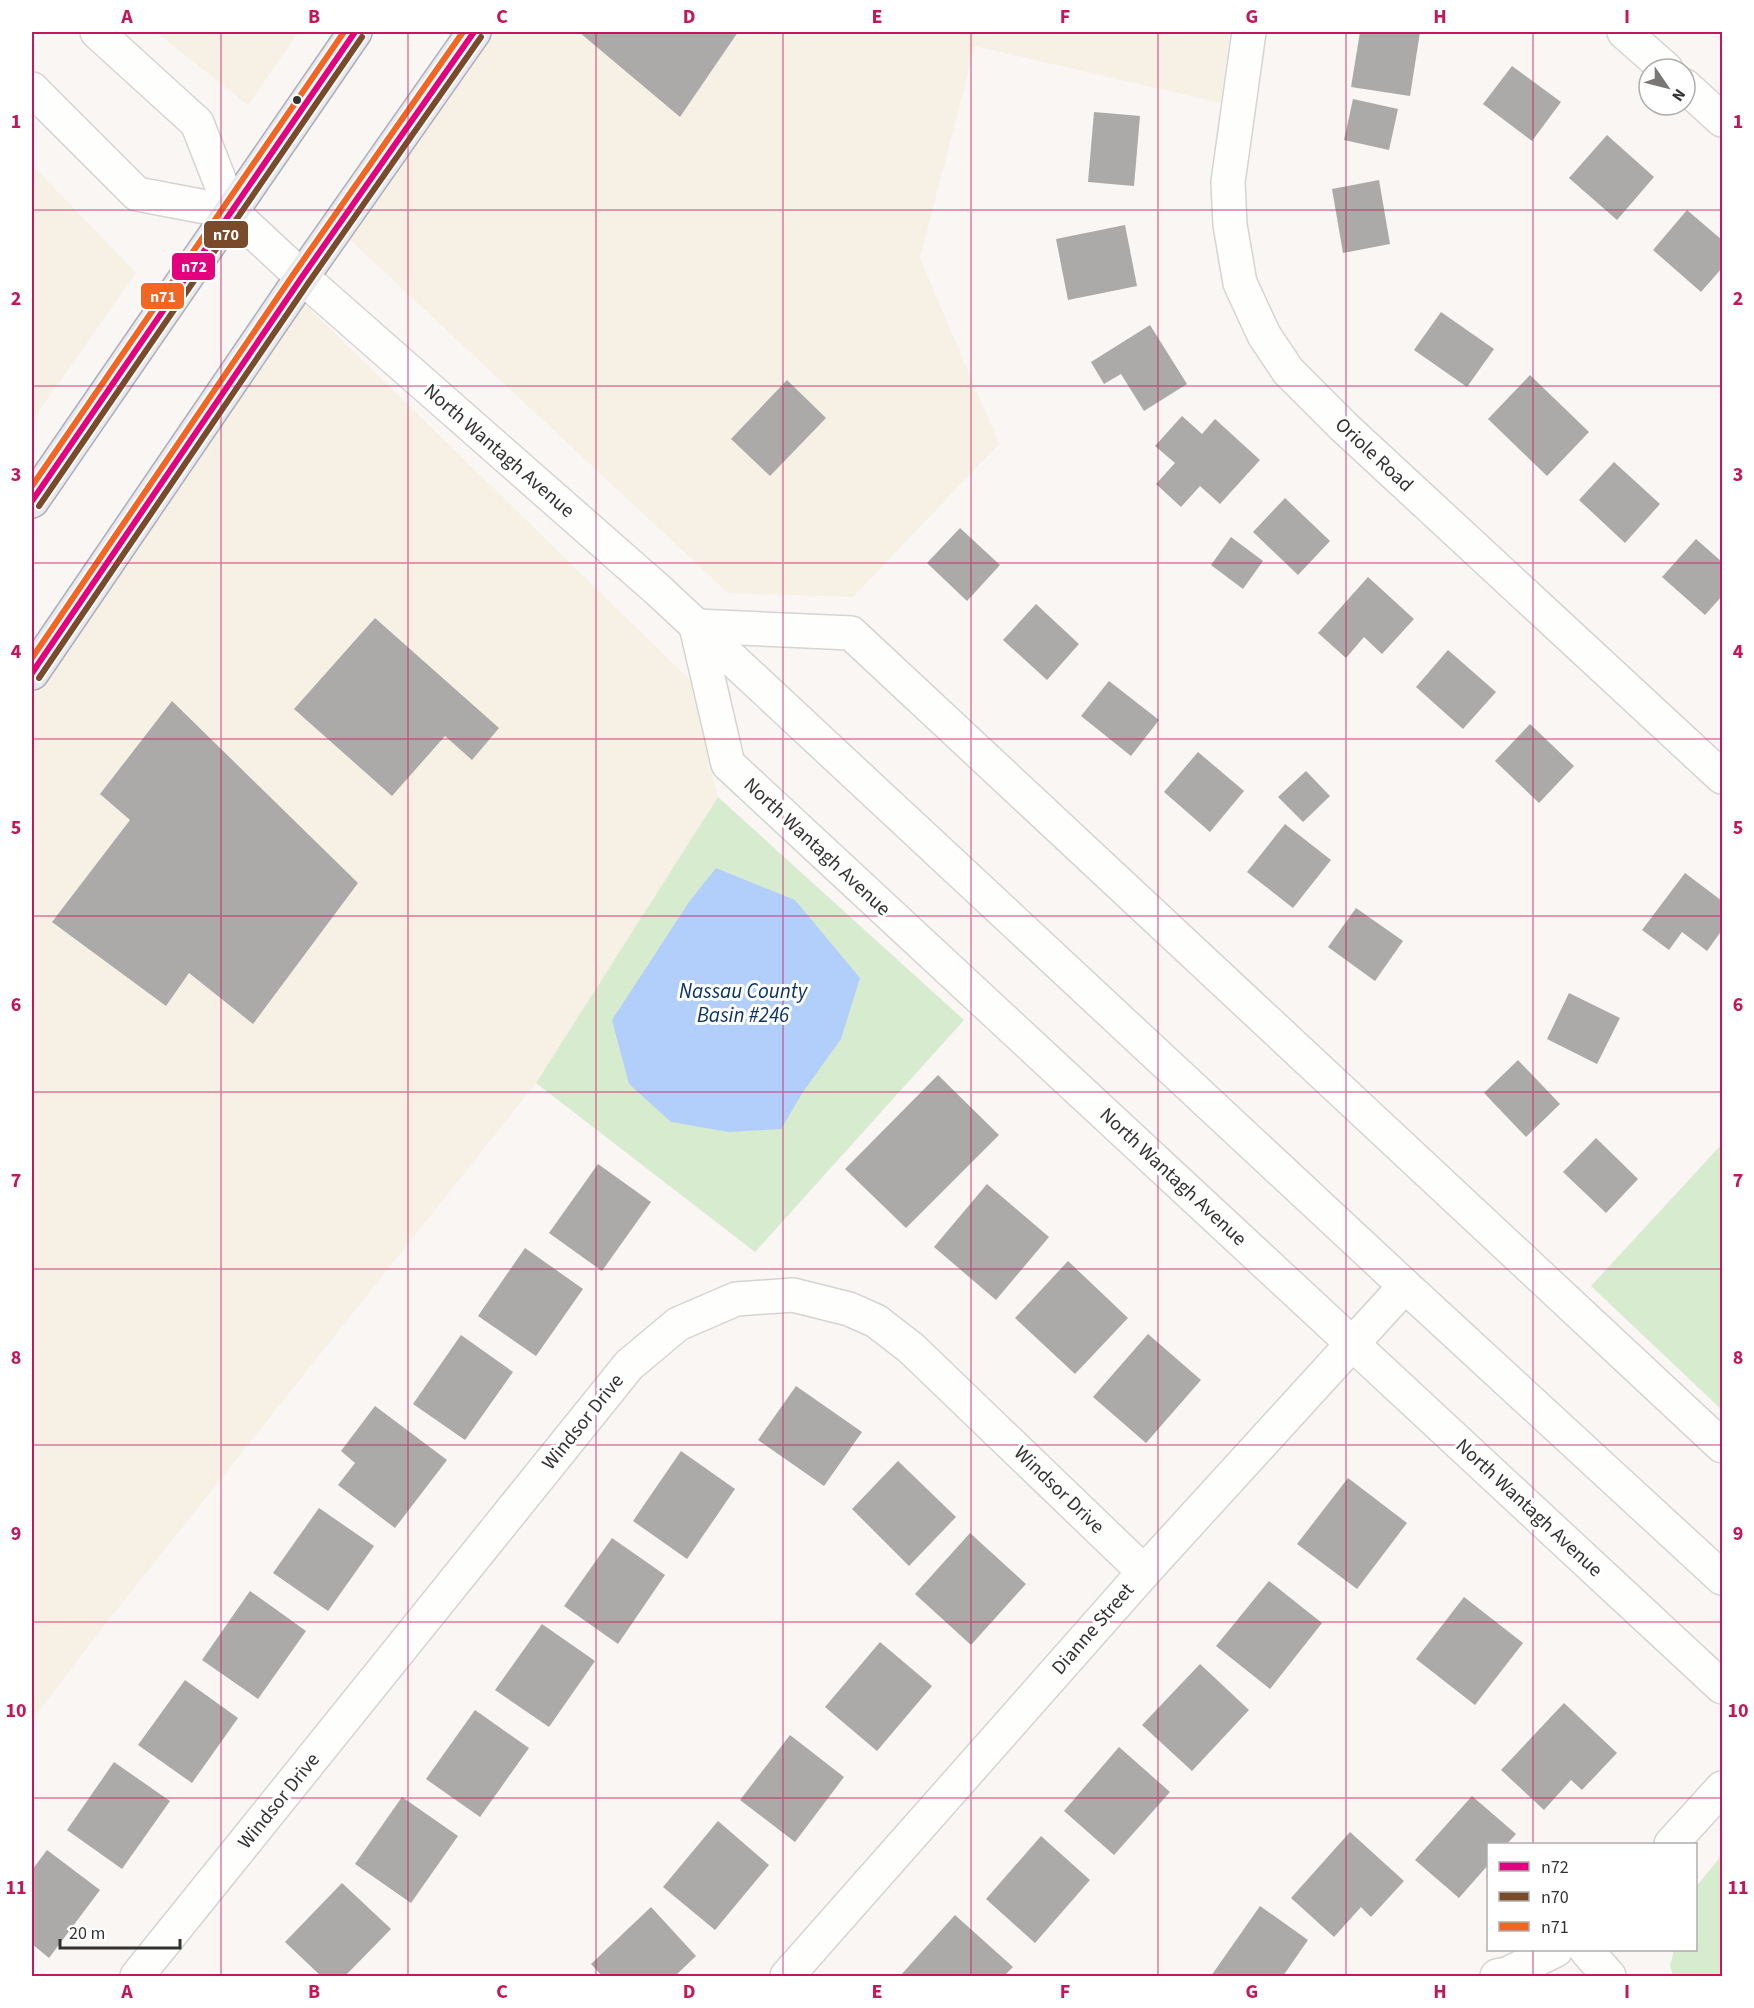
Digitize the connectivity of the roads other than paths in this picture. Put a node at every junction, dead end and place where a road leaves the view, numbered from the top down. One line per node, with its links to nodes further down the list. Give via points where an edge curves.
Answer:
1 (97, 32): 10 (street, via 196,123)
2 (355, 32): 10 (main road)
3 (474, 32): 11 (main road)
4 (1248, 32): 15 (street, Oriole Road, via 1228,182 1230,225 1240,283 1264,335 1288,371 1343,426)
5 (1624, 32): 6 (street)
6 (1652, 57)
7 (32, 89): 10 (street, via 136,194)
8 (1697, 97): 9 (street)
9 (1722, 120)
10 (232, 212): 11 (street, North Wantagh Avenue); 12 (main road)
11 (302, 277): 13 (street, North Wantagh Avenue); 14 (main road)
12 (32, 501)
13 (696, 626): 16 (street, North Wantagh Avenue); 17 (street, North Wantagh Avenue, via 728,764); 18 (street, via 850,633)
14 (32, 673)
15 (1722, 777)
16 (1405, 1286): 17 (street, Dianne Street); 20 (street, North Wantagh Avenue)
17 (1353, 1344): 19 (street, Dianne Street); 21 (street, North Wantagh Avenue)
18 (1722, 1446)
19 (1144, 1572): 26 (street, Windsor Drive, via 911,1348 876,1322 849,1309 793,1295 736,1299 678,1324 629,1365); 27 (street, Dianne Street)
20 (1722, 1578)
21 (1722, 1688)
22 (1722, 1788): 23 (street)
23 (1673, 1843)
24 (1554, 1951): 28 (street)
25 (1587, 1951): 29 (street)
26 (137, 1977)
27 (787, 1977)
28 (1497, 1977)
29 (1609, 1977)

